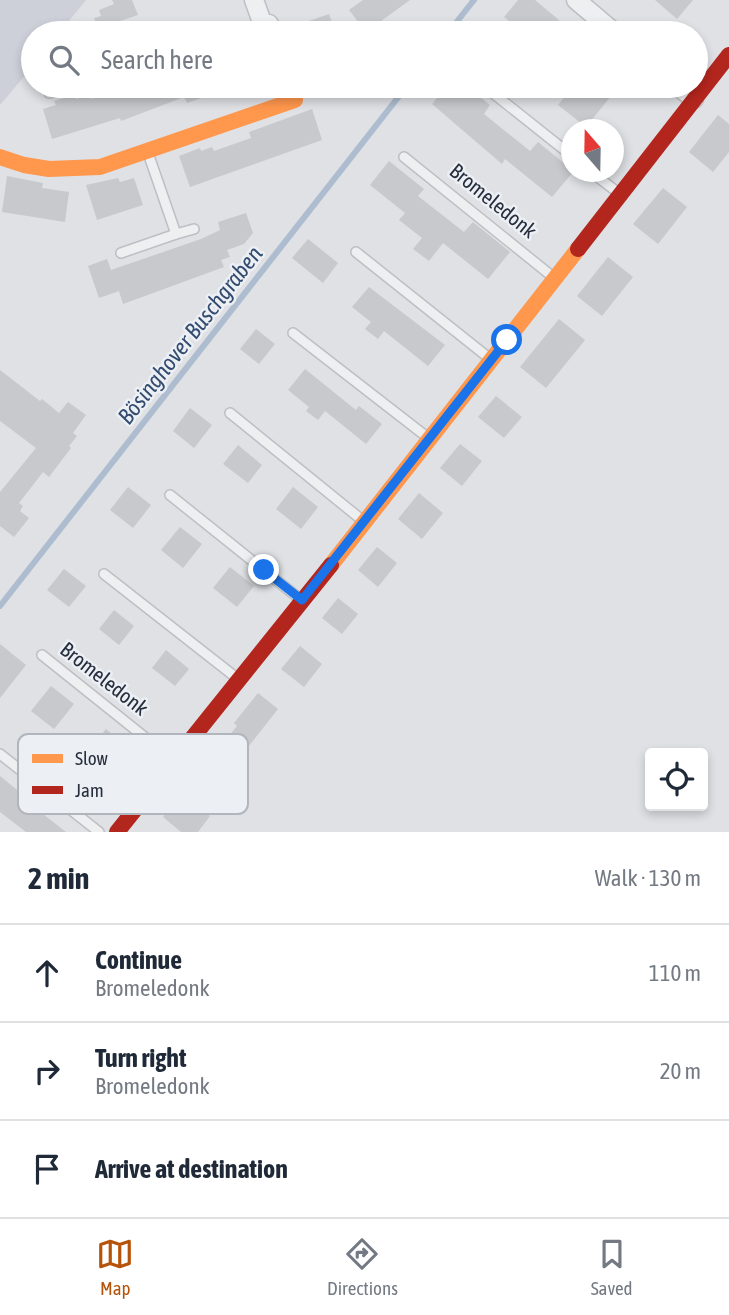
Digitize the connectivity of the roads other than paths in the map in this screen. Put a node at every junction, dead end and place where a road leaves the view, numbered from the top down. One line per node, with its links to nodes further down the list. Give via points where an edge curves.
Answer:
1 (254, 0): 3 (street)
2 (576, 0): 4 (street)
3 (264, 21)
4 (601, 21)
5 (729, 55): 6 (street)
6 (708, 81)
7 (294, 98): 11 (street)
8 (499, 98): 10 (lane)
9 (694, 99): 15 (street)
10 (561, 147)
11 (148, 152): 12 (street, via 73,170 43,169); 17 (lane)
12 (0, 157)
13 (404, 157): 20 (lane, Bromeledonk)
14 (605, 182): 15 (lane)
15 (620, 194): 20 (street)
16 (194, 229): 17 (lane)
17 (176, 234): 19 (lane)
18 (356, 252): 22 (lane)
19 (121, 253)
20 (555, 278): 22 (street)
21 (293, 333): 24 (lane)
22 (491, 360): 24 (street)
23 (230, 414): 26 (lane)
24 (429, 439): 26 (street)
25 (170, 495): 28 (lane)
26 (365, 522): 28 (street)
27 (104, 575): 30 (lane)
28 (302, 600): 30 (street)
29 (41, 656): 31 (lane, Bromeledonk)
30 (239, 680): 32 (street)
31 (140, 734)
32 (196, 734)
33 (0, 754): 34 (lane)
34 (18, 768)
35 (76, 814): 37 (lane)
36 (131, 814): 38 (street)
37 (99, 832)
38 (117, 832)

